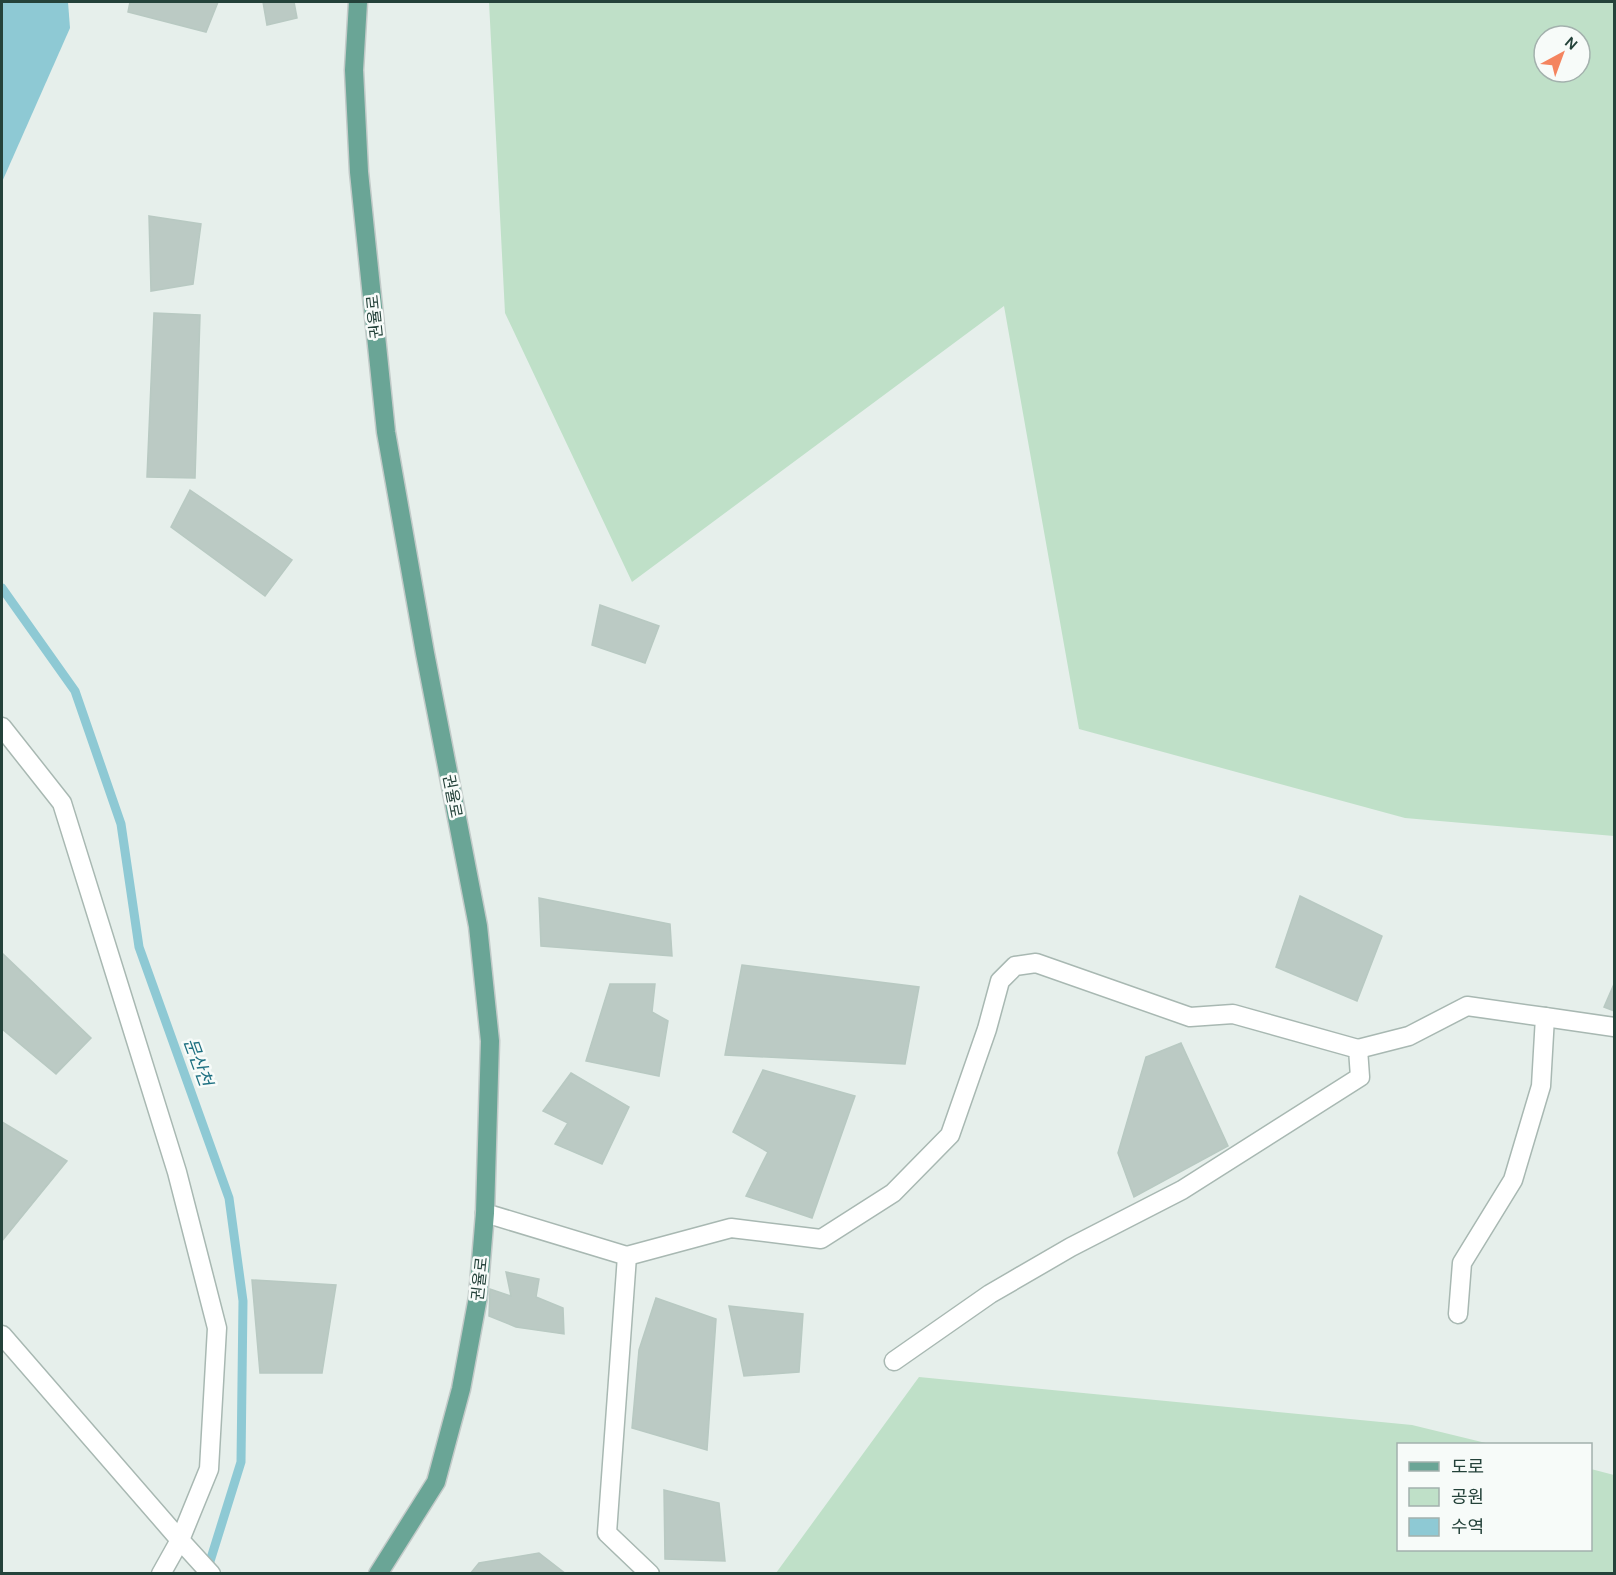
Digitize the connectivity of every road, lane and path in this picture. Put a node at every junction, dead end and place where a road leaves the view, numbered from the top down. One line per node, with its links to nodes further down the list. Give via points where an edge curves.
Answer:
1 (358, 2): 6 (main road, 권율로, via 354,70 359,172 387,432 480,949 490,1041)
2 (2, 727): 11 (street, via 62,803 177,1172 217,1328 209,1469)
3 (1545, 1017): 4 (street); 5 (street, via 1467,1006 1409,1036); 8 (street, via 1538,1096 1513,1180 1462,1263)
4 (1614, 1027)
5 (1358, 1049): 7 (street, via 1233,1014 1190,1017 1036,963 1015,966 1000,981 950,1135 893,1193 820,1239 731,1228); 10 (street, via 1360,1077 1182,1190 990,1293)
6 (485, 1213): 7 (street); 14 (main road, 권율로, via 478,1297 436,1482)
7 (627, 1256): 15 (street, via 607,1533)
8 (1458, 1314)
9 (2, 1335): 11 (street)
10 (894, 1361)
11 (180, 1540): 12 (street); 13 (street)
12 (161, 1574)
13 (211, 1574)
14 (378, 1574)
15 (650, 1574)

